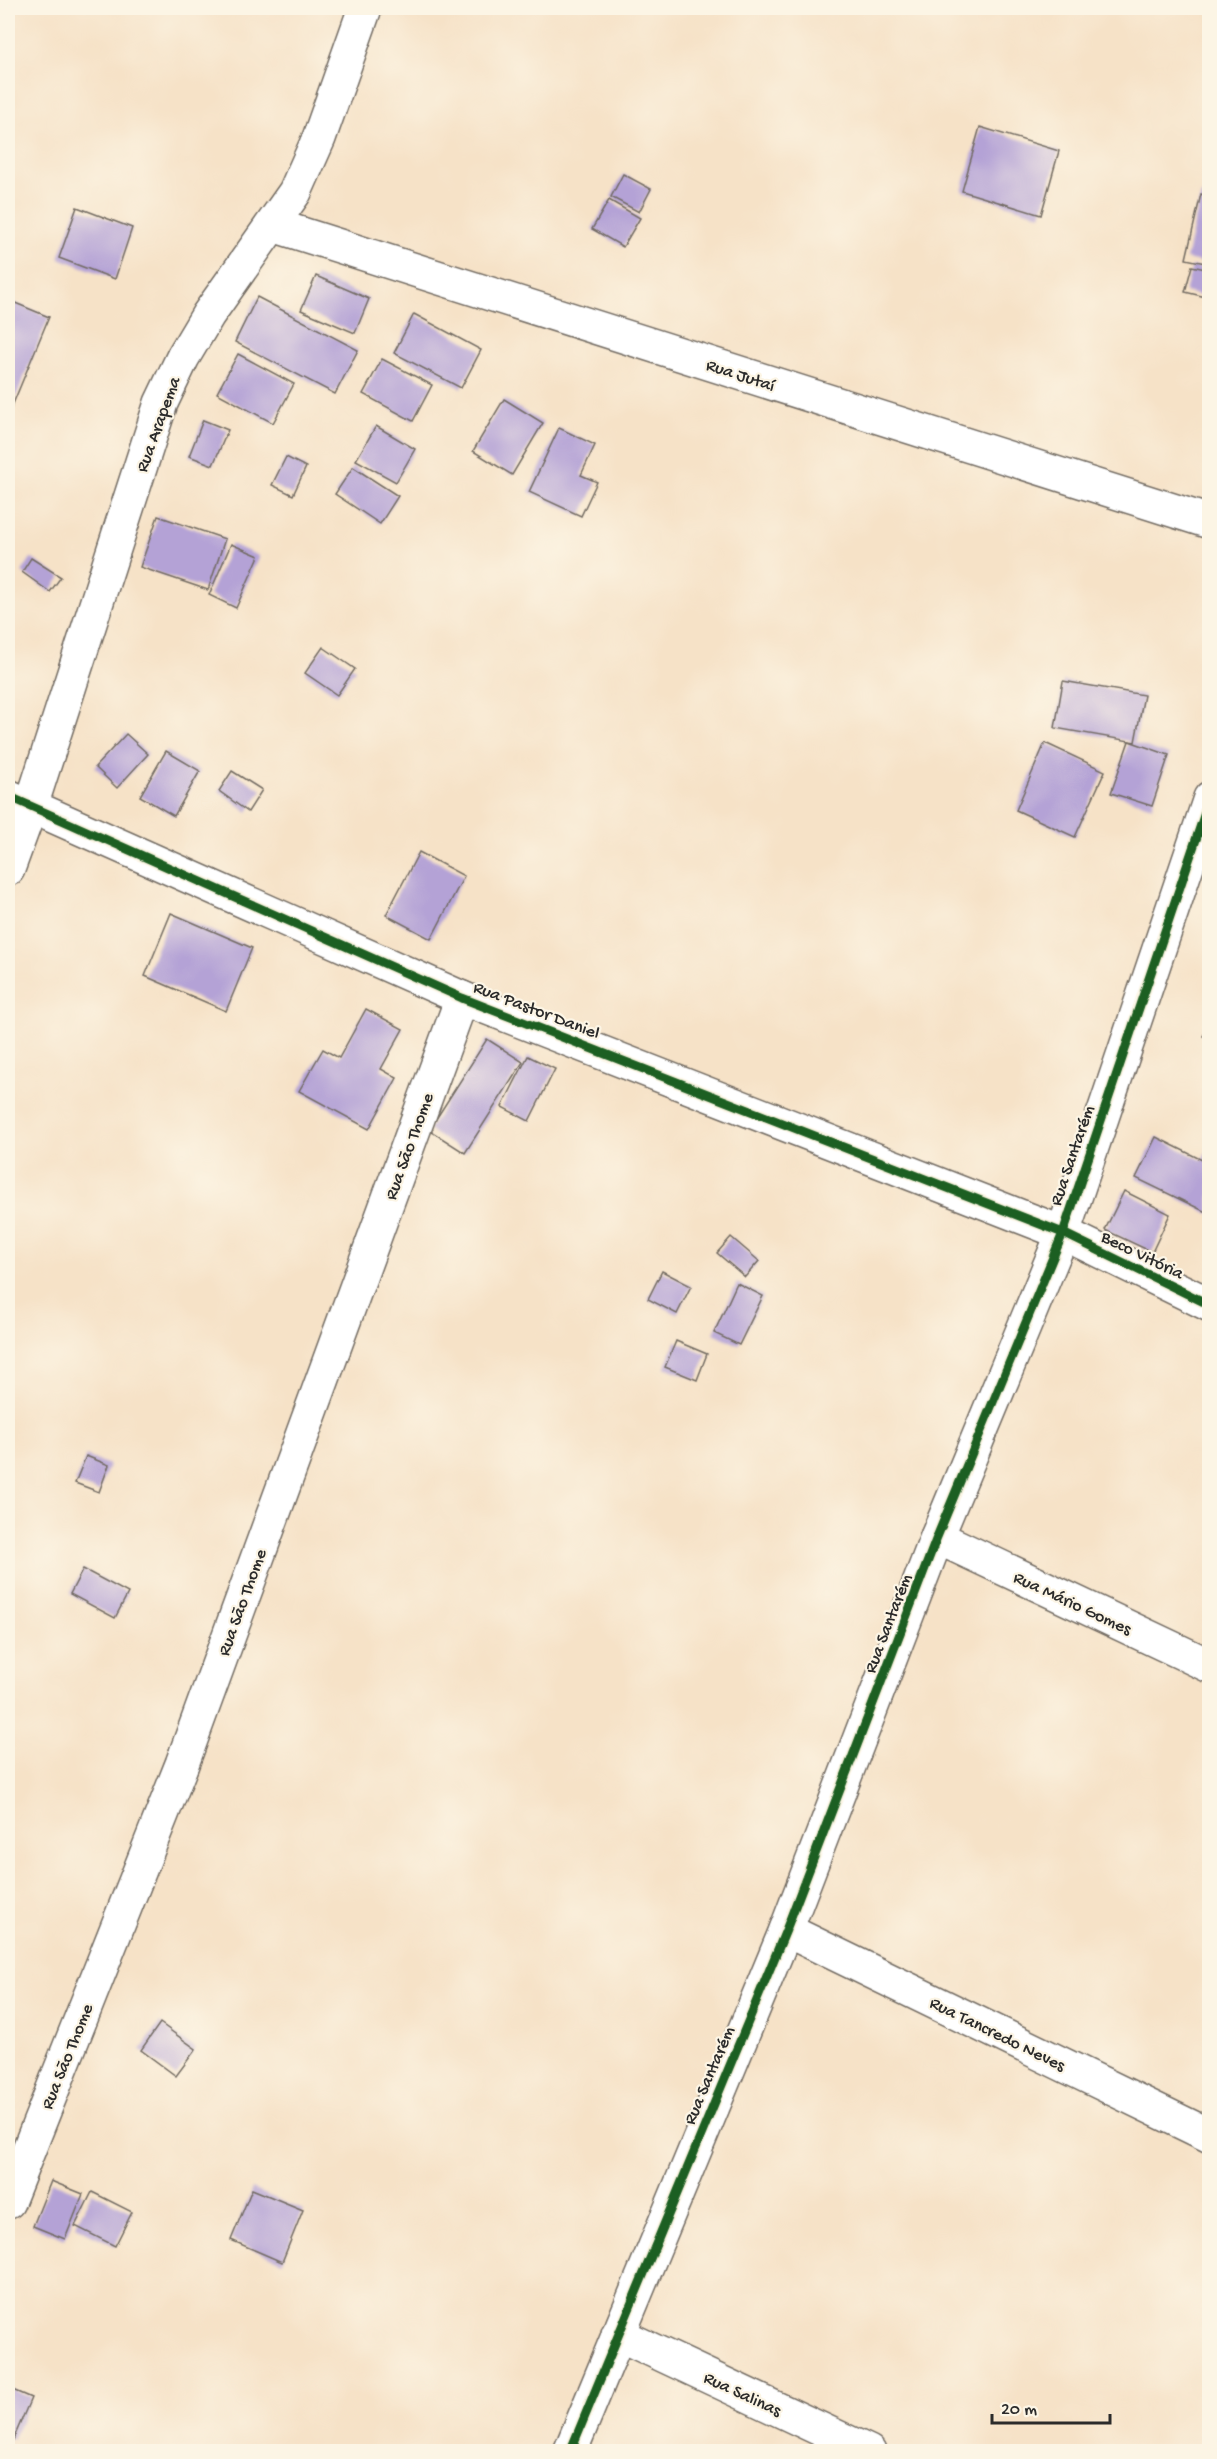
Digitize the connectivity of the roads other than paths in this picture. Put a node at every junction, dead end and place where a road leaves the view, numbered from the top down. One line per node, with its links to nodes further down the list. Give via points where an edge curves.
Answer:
1 (365, 8): 2 (street, Rua Arapema, via 319,138 295,192)
2 (273, 225): 3 (street, Rua Jutaí); 5 (street, Rua Arapema, via 208,315 161,403)
3 (1209, 522)
4 (1209, 798): 8 (street, Rua Santarém)
5 (19, 801): 6 (street, Rua Arapema); 7 (street, Rua Pastor Daniel)
6 (8, 869)
7 (462, 998): 8 (street, Rua Pastor Daniel); 14 (street, Rua São Thome, via 182,1764)
8 (1063, 1233): 9 (street, Beco Vitória); 10 (street, Rua Santarém)
9 (1209, 1305)
10 (937, 1538): 11 (street, Rua Mário Gomes); 12 (street, Rua Santarém)
11 (1209, 1666)
12 (786, 1930): 13 (street, Rua Tancredo Neves); 15 (street, Rua Santarém)
13 (1209, 2136)
14 (8, 2202)
15 (618, 2334): 16 (street, Rua Santarém); 17 (street, Rua Salinas)
16 (570, 2451)
17 (869, 2451)

